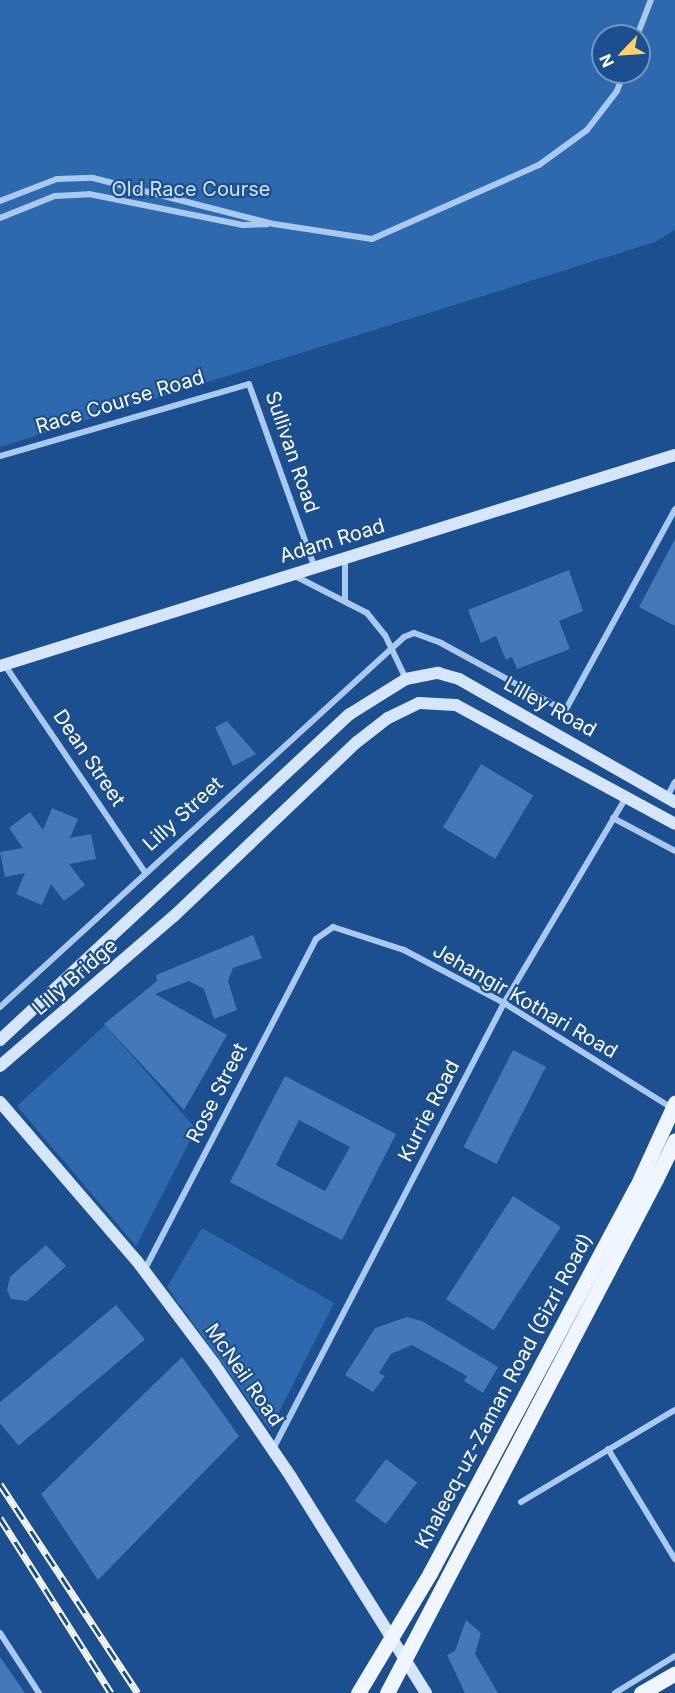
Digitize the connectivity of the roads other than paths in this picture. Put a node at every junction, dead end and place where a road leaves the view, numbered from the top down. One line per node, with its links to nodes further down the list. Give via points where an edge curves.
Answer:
1 (651, 0): 2 (street)
2 (642, 24)
3 (620, 84): 6 (street, via 587,129 539,165 372,239)
4 (0, 201): 6 (street, via 57,179 93,178)
5 (0, 218): 6 (street, via 55,196 89,194 243,225)
6 (274, 224)
7 (249, 384): 9 (street, Race Course Road); 12 (street, Sullivan Road)
8 (675, 455): 11 (main road, Adam Road)
9 (0, 456)
10 (675, 509): 15 (street, Lilly Street, via 566,711 425,636 414,633)
11 (345, 557): 12 (main road, Adam Road); 14 (street)
12 (314, 566): 13 (main road, Adam Road)
13 (290, 574): 14 (street); 16 (main road, Adam Road)
14 (345, 598): 15 (street, via 378,625)
15 (390, 647): 17 (street); 25 (street, Lilly Street)
16 (2, 665): 25 (street, Dean Street)
17 (406, 679): 21 (main road, Lilley Road, via 438,673 459,679); 29 (main road, Lilly Bridge, via 350,714)
18 (419, 703): 20 (main road, Lilley Road, via 456,705); 30 (main road, Lilly Bridge, via 388,718 357,742 174,916)
19 (675, 782): 21 (street)
20 (627, 795): 22 (street, Kurrie Road); 23 (main road, Lilley Road)
21 (671, 800)
22 (613, 818): 24 (street); 27 (street, Kurrie Road)
23 (675, 824)
24 (675, 851)
25 (145, 872): 28 (street, Lilly Street)
26 (322, 932): 27 (street, Jehangir Kothari Road, via 333,927 367,936); 34 (street, Rose Street)
27 (504, 1003): 32 (street, Jehangir Kothari Road); 37 (street, Kurrie Road)
28 (0, 1007)
29 (0, 1040)
30 (0, 1066)
31 (0, 1102): 34 (main road, McNeil Road)
32 (674, 1105): 44 (main road, Khaleeq-uz-Zaman Road (Gizri Road), bridge, via 636,1188 430,1573)
33 (675, 1140): 45 (main road, Khaleeq-uz-Zaman Road (Gizri Road), bridge)
34 (144, 1271): 37 (main road, McNeil Road)
35 (675, 1410): 36 (street)
36 (608, 1449): 38 (street); 39 (street)
37 (273, 1450): 46 (main road, McNeil Road)
38 (522, 1502)
39 (675, 1559)
40 (0, 1633): 43 (street)
41 (675, 1656): 47 (street)
42 (675, 1672): 48 (main road)
43 (39, 1693)
44 (358, 1693)
45 (387, 1693)
46 (426, 1693)
47 (615, 1693)
48 (641, 1693)

